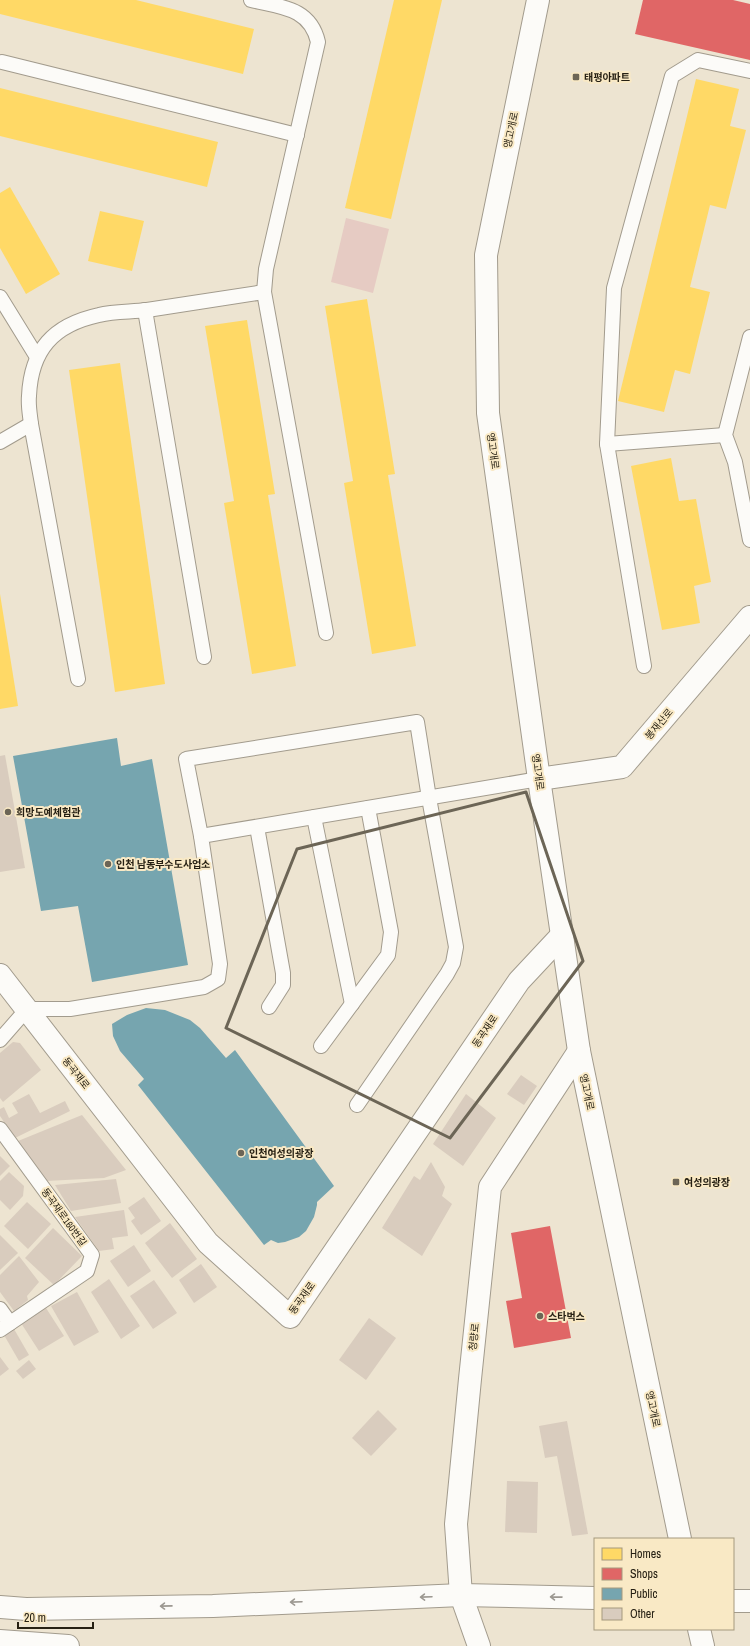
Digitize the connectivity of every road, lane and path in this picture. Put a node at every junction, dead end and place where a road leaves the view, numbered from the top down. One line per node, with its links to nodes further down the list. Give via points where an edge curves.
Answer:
1 (250, 0): 5 (lane, via 296,11 309,21 315,30 318,42)
2 (538, 0): 21 (street, 앵고개로, via 486,255 488,413)
3 (2, 62): 5 (lane)
4 (750, 71): 14 (lane, via 698,60 672,76 614,288)
5 (297, 135): 6 (lane, via 266,269)
6 (264, 292): 8 (lane); 17 (lane)
7 (0, 297): 10 (lane)
8 (145, 310): 10 (lane, via 99,314 67,325 52,336); 18 (lane)
9 (750, 337): 12 (lane)
10 (37, 357): 11 (lane, via 28,398)
11 (31, 424): 13 (lane); 20 (lane)
12 (725, 435): 14 (lane); 15 (lane, via 735,462)
13 (0, 442)
14 (607, 444): 19 (lane)
15 (750, 540)
16 (750, 617): 21 (street, 봉재산로, via 622,767)
17 (326, 633)
18 (204, 657)
19 (644, 666)
20 (78, 679)
21 (539, 779): 22 (lane); 27 (street, 앵고개로)
22 (429, 798): 23 (lane); 26 (lane, via 417,722 186,759); 35 (lane, via 456,947 453,963)
23 (368, 808): 24 (lane); 29 (lane, via 391,932 388,955)
24 (314, 817): 25 (lane); 29 (lane)
25 (257, 827): 26 (lane); 30 (lane, via 283,973 283,985)
26 (201, 836): 31 (lane, via 220,964 218,979 204,987 70,1009)
27 (562, 935): 31 (street, 동곡재로, via 519,981 290,1317 208,1243); 34 (street, 앵고개로)
28 (0, 975): 31 (street, 동곡재로)
29 (352, 1004): 33 (lane)
30 (269, 1006)
31 (27, 1009): 32 (lane)
32 (0, 1040)
33 (321, 1046)
34 (579, 1051): 39 (street, 앵고개로); 40 (street, 청량로, via 490,1187 456,1524)
35 (357, 1106)
36 (0, 1129): 38 (lane, 동곡재로160번길, via 92,1255 87,1271)
37 (0, 1309): 38 (lane, 동곡재로160번길)
38 (5, 1327)
39 (680, 1538)
40 (461, 1595): 41 (street, one-way to 40); 44 (street, one-way to 44, via 213,1606 26,1609); 48 (street, 청량로)
41 (594, 1598)
42 (734, 1601): 43 (street)
43 (750, 1601)
44 (0, 1607)
45 (699, 1630): 49 (street)
46 (0, 1641): 47 (street)
47 (68, 1646)
48 (479, 1646)
49 (703, 1646)

